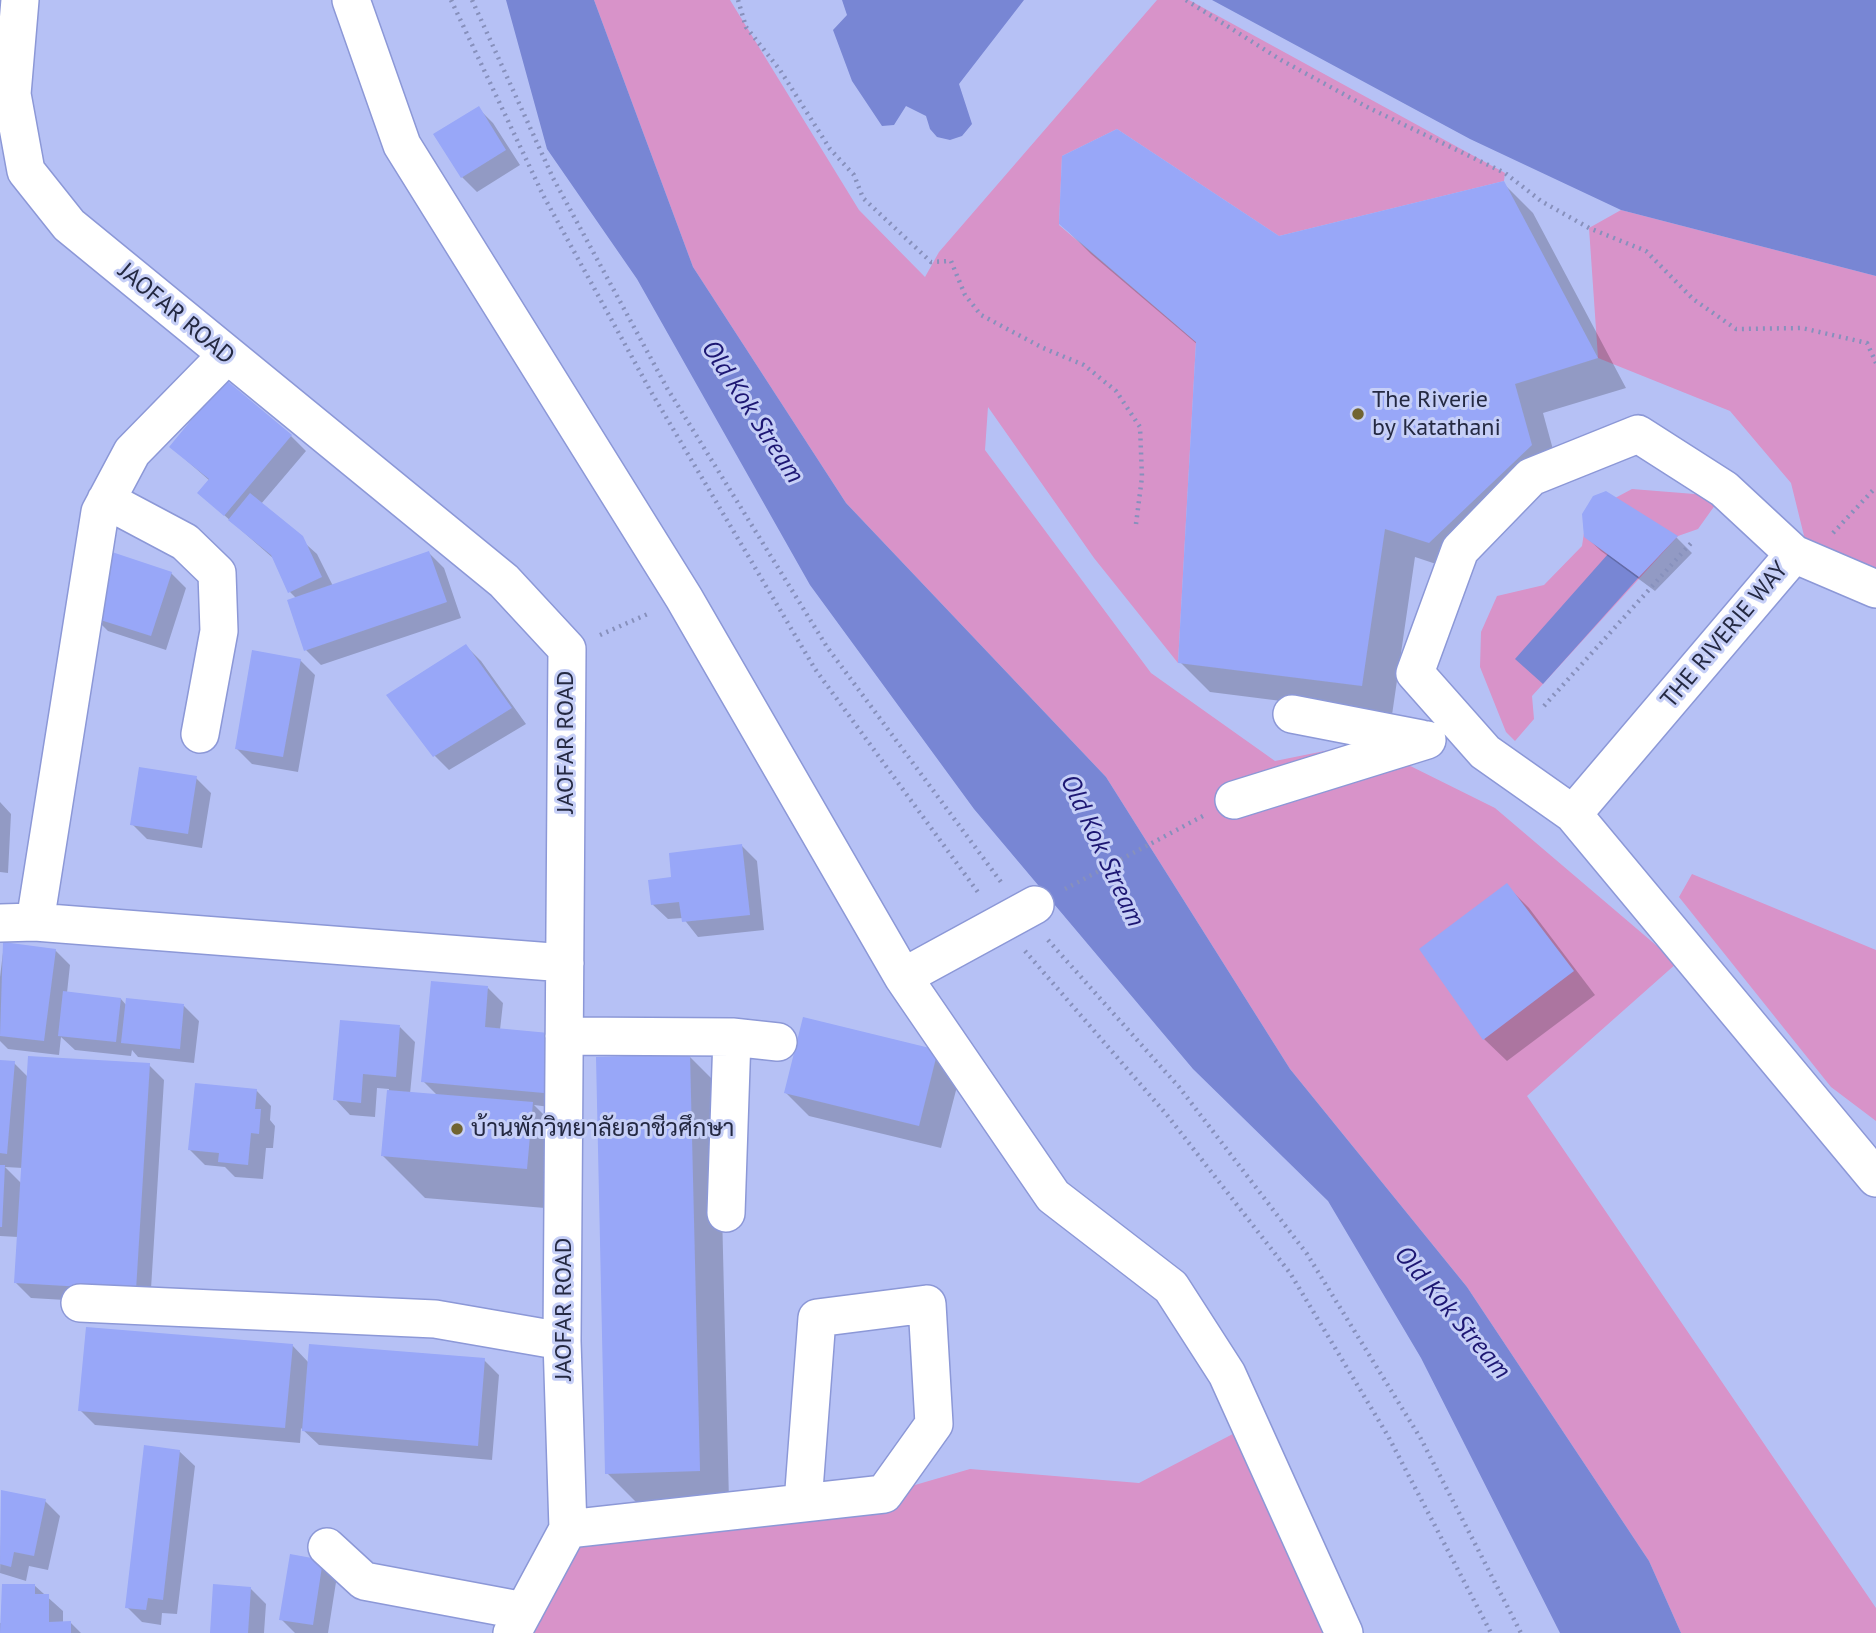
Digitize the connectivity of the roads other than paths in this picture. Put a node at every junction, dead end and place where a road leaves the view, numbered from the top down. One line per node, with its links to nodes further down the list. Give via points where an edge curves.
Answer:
1 (20, 0): 3 (street, JAOFAR ROAD, via 12,94 26,171 69,225)
2 (351, 0): 16 (street, via 402,145 684,598)
3 (226, 356): 4 (street, via 132,452); 15 (street, JAOFAR ROAD, via 504,581 567,649)
4 (106, 500): 8 (street, via 185,542 217,573 219,631); 14 (street)
5 (1802, 557): 6 (street); 10 (street, THE RIVERIE WAY, via 1724,488 1638,434 1531,477 1460,550 1415,673); 12 (street, THE RIVERIE WAY)
6 (1876, 589)
7 (1292, 714): 9 (street)
8 (200, 734)
9 (1427, 740): 10 (street); 11 (street)
10 (1485, 752): 12 (street, THE RIVERIE WAY)
11 (1234, 800)
12 (1573, 814): 20 (street, THE RIVERIE WAY)
13 (1020, 913): 16 (street)
14 (17, 923): 15 (street)
15 (565, 963): 17 (street, JAOFAR ROAD)
16 (903, 977): 28 (street, via 1053,1196 1171,1287 1227,1374)
17 (564, 1036): 18 (street); 23 (street, JAOFAR ROAD)
18 (732, 1037): 19 (street); 21 (street)
19 (778, 1042)
20 (1876, 1178)
21 (726, 1213)
22 (80, 1303): 23 (street, via 435,1319)
23 (562, 1341): 25 (street, JAOFAR ROAD)
24 (803, 1503): 24 (street, via 817,1318 926,1304 934,1424 884,1494); 25 (street)
25 (568, 1529): 27 (street)
26 (327, 1548): 27 (street, via 365,1581)
27 (518, 1622)
28 (1344, 1633)

